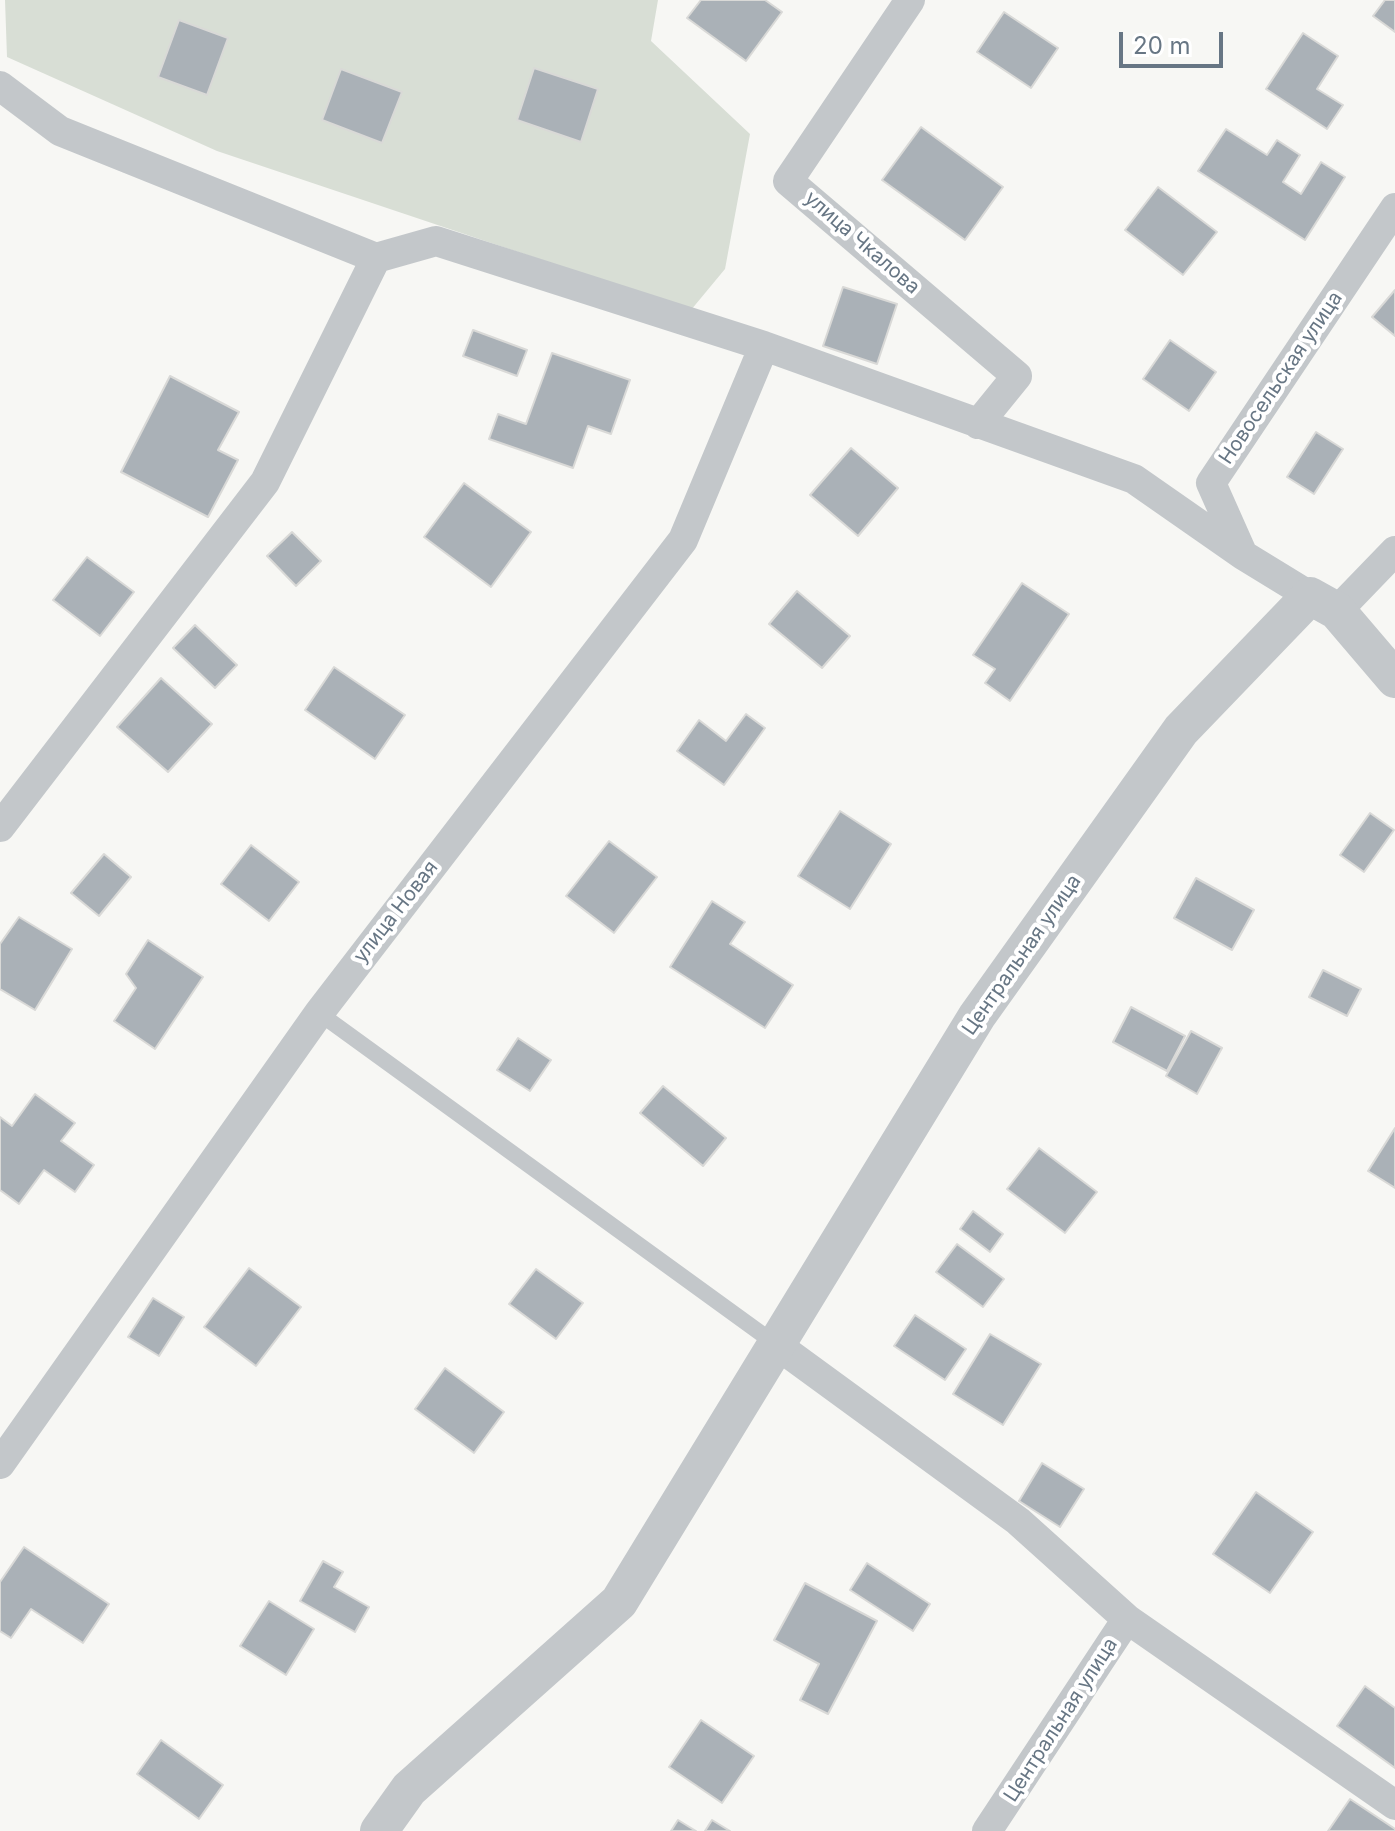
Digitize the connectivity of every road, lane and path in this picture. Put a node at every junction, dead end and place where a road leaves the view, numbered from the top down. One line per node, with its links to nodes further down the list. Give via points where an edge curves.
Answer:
1 (910, 0): 6 (street, улица Чкалова, via 788,181 1017,376)
2 (0, 86): 4 (street, via 60,131)
3 (1395, 208): 8 (street, Новосельская улица, via 1211,483)
4 (376, 258): 5 (street, via 436,241); 11 (street, via 265,482)
5 (764, 346): 6 (street); 12 (street, улица Новая, via 683,540)
6 (978, 424): 8 (street, via 1134,479)
7 (1395, 551): 9 (street)
8 (1243, 555): 9 (street)
9 (1323, 604): 10 (street); 13 (street, Центральная улица, via 1171,743 977,1016)
10 (1395, 679)
11 (0, 827)
12 (319, 1013): 13 (lane); 14 (street, улица Новая)
13 (777, 1345): 15 (street, Центральная улица, via 1018,1521); 17 (street, Центральная улица, via 619,1602 409,1789)
14 (0, 1464)
15 (1127, 1619): 16 (street); 18 (street, Центральная улица)
16 (1395, 1805)
17 (379, 1831)
18 (987, 1831)

